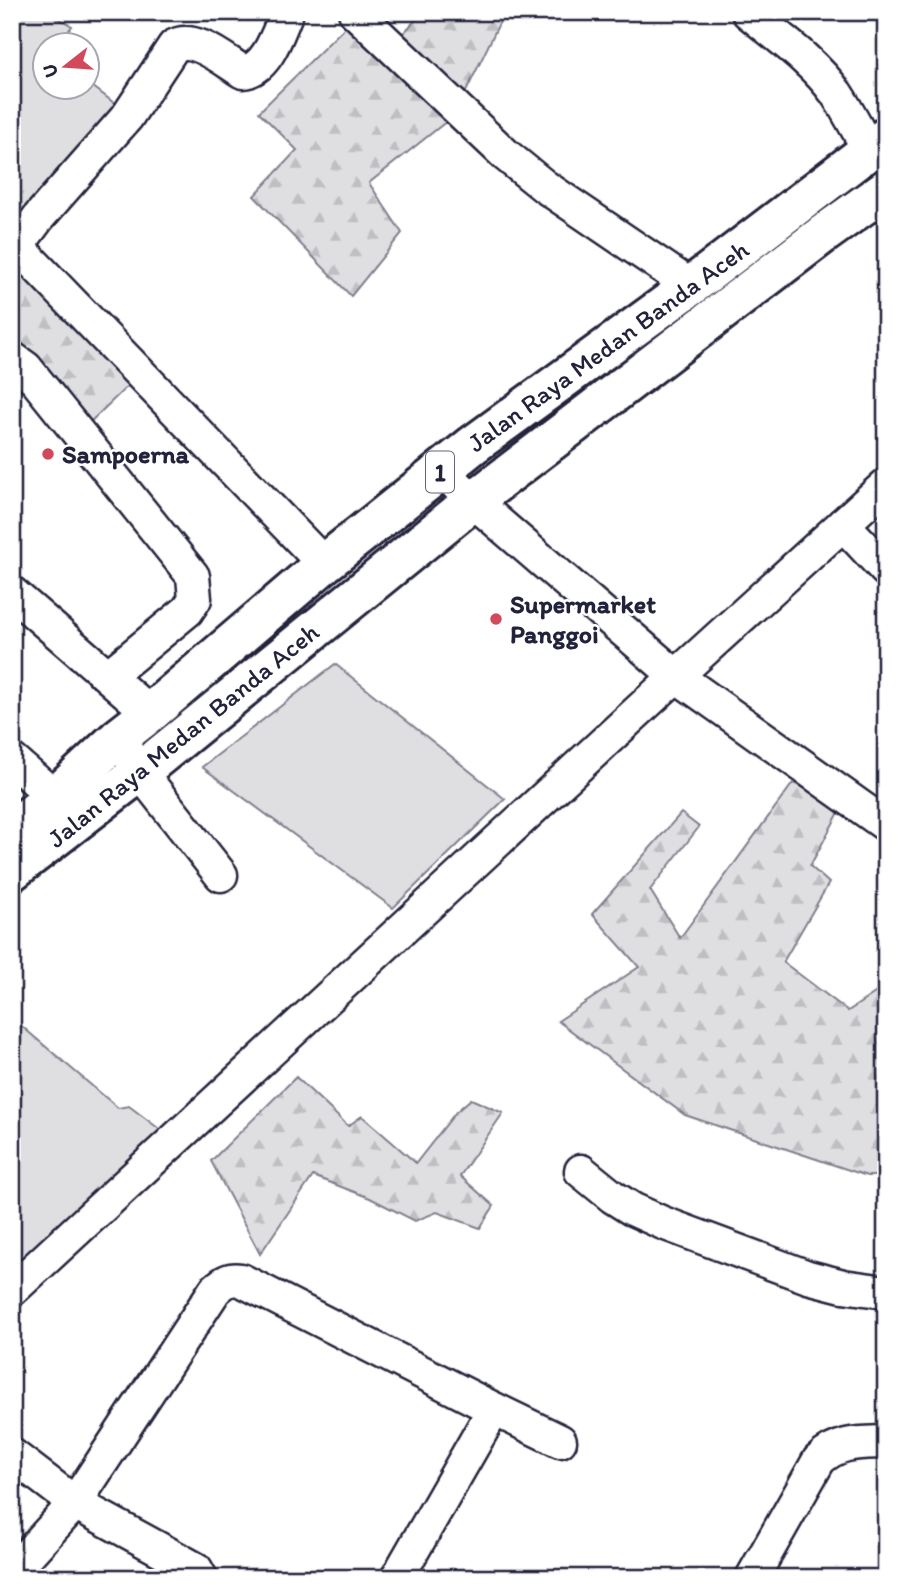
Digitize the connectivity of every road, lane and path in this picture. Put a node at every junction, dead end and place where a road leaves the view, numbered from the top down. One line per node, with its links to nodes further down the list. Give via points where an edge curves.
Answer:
1 (287, 12): 6 (street, via 260,65 248,72 195,43 174,46 127,117)
2 (355, 12): 7 (street, via 506,156)
3 (748, 12): 4 (street, via 808,62)
4 (877, 144): 7 (highway, Jalan Raya Medan Banda Aceh / 1)
5 (886, 189): 11 (highway, Jalan Raya Medan Banda Aceh / 1)
6 (15, 249): 13 (street)
7 (691, 286): 9 (highway, Jalan Raya Medan Banda Aceh / 1)
8 (12, 358): 16 (street, via 26,368 193,576 195,599 187,611)
9 (442, 470): 11 (street); 13 (highway, Jalan Raya Medan Banda Aceh / 1)
10 (886, 485): 12 (street)
11 (473, 502): 17 (street); 21 (highway, Jalan Raya Medan Banda Aceh / 1)
12 (843, 524): 14 (street); 17 (street)
13 (324, 564): 18 (highway, Jalan Raya Medan Banda Aceh / 1)
14 (886, 570)
15 (12, 593): 16 (street)
16 (108, 676): 18 (street)
17 (676, 677): 23 (street); 28 (street)
18 (150, 713): 19 (highway, Jalan Raya Medan Banda Aceh / 1)
19 (118, 738): 21 (street); 22 (highway, Jalan Raya Medan Banda Aceh / 1)
20 (12, 760): 22 (street)
21 (140, 772): 25 (highway, Jalan Raya Medan Banda Aceh / 1); 26 (street)
22 (55, 797): 24 (highway, Jalan Raya Medan Banda Aceh / 1)
23 (886, 825)
24 (12, 829)
25 (12, 871)
26 (221, 875)
27 (581, 1171): 29 (street, via 613,1197 663,1223 808,1278)
28 (12, 1290)
29 (886, 1292)
30 (494, 1409): 31 (street); 34 (street, via 233,1278 215,1290); 36 (street)
31 (560, 1441)
32 (886, 1442): 38 (street, via 839,1446 819,1460)
33 (12, 1455): 34 (street)
34 (75, 1503): 35 (street); 37 (street, via 196,1569)
35 (12, 1572)
36 (402, 1576)
37 (201, 1578)
38 (752, 1578)

